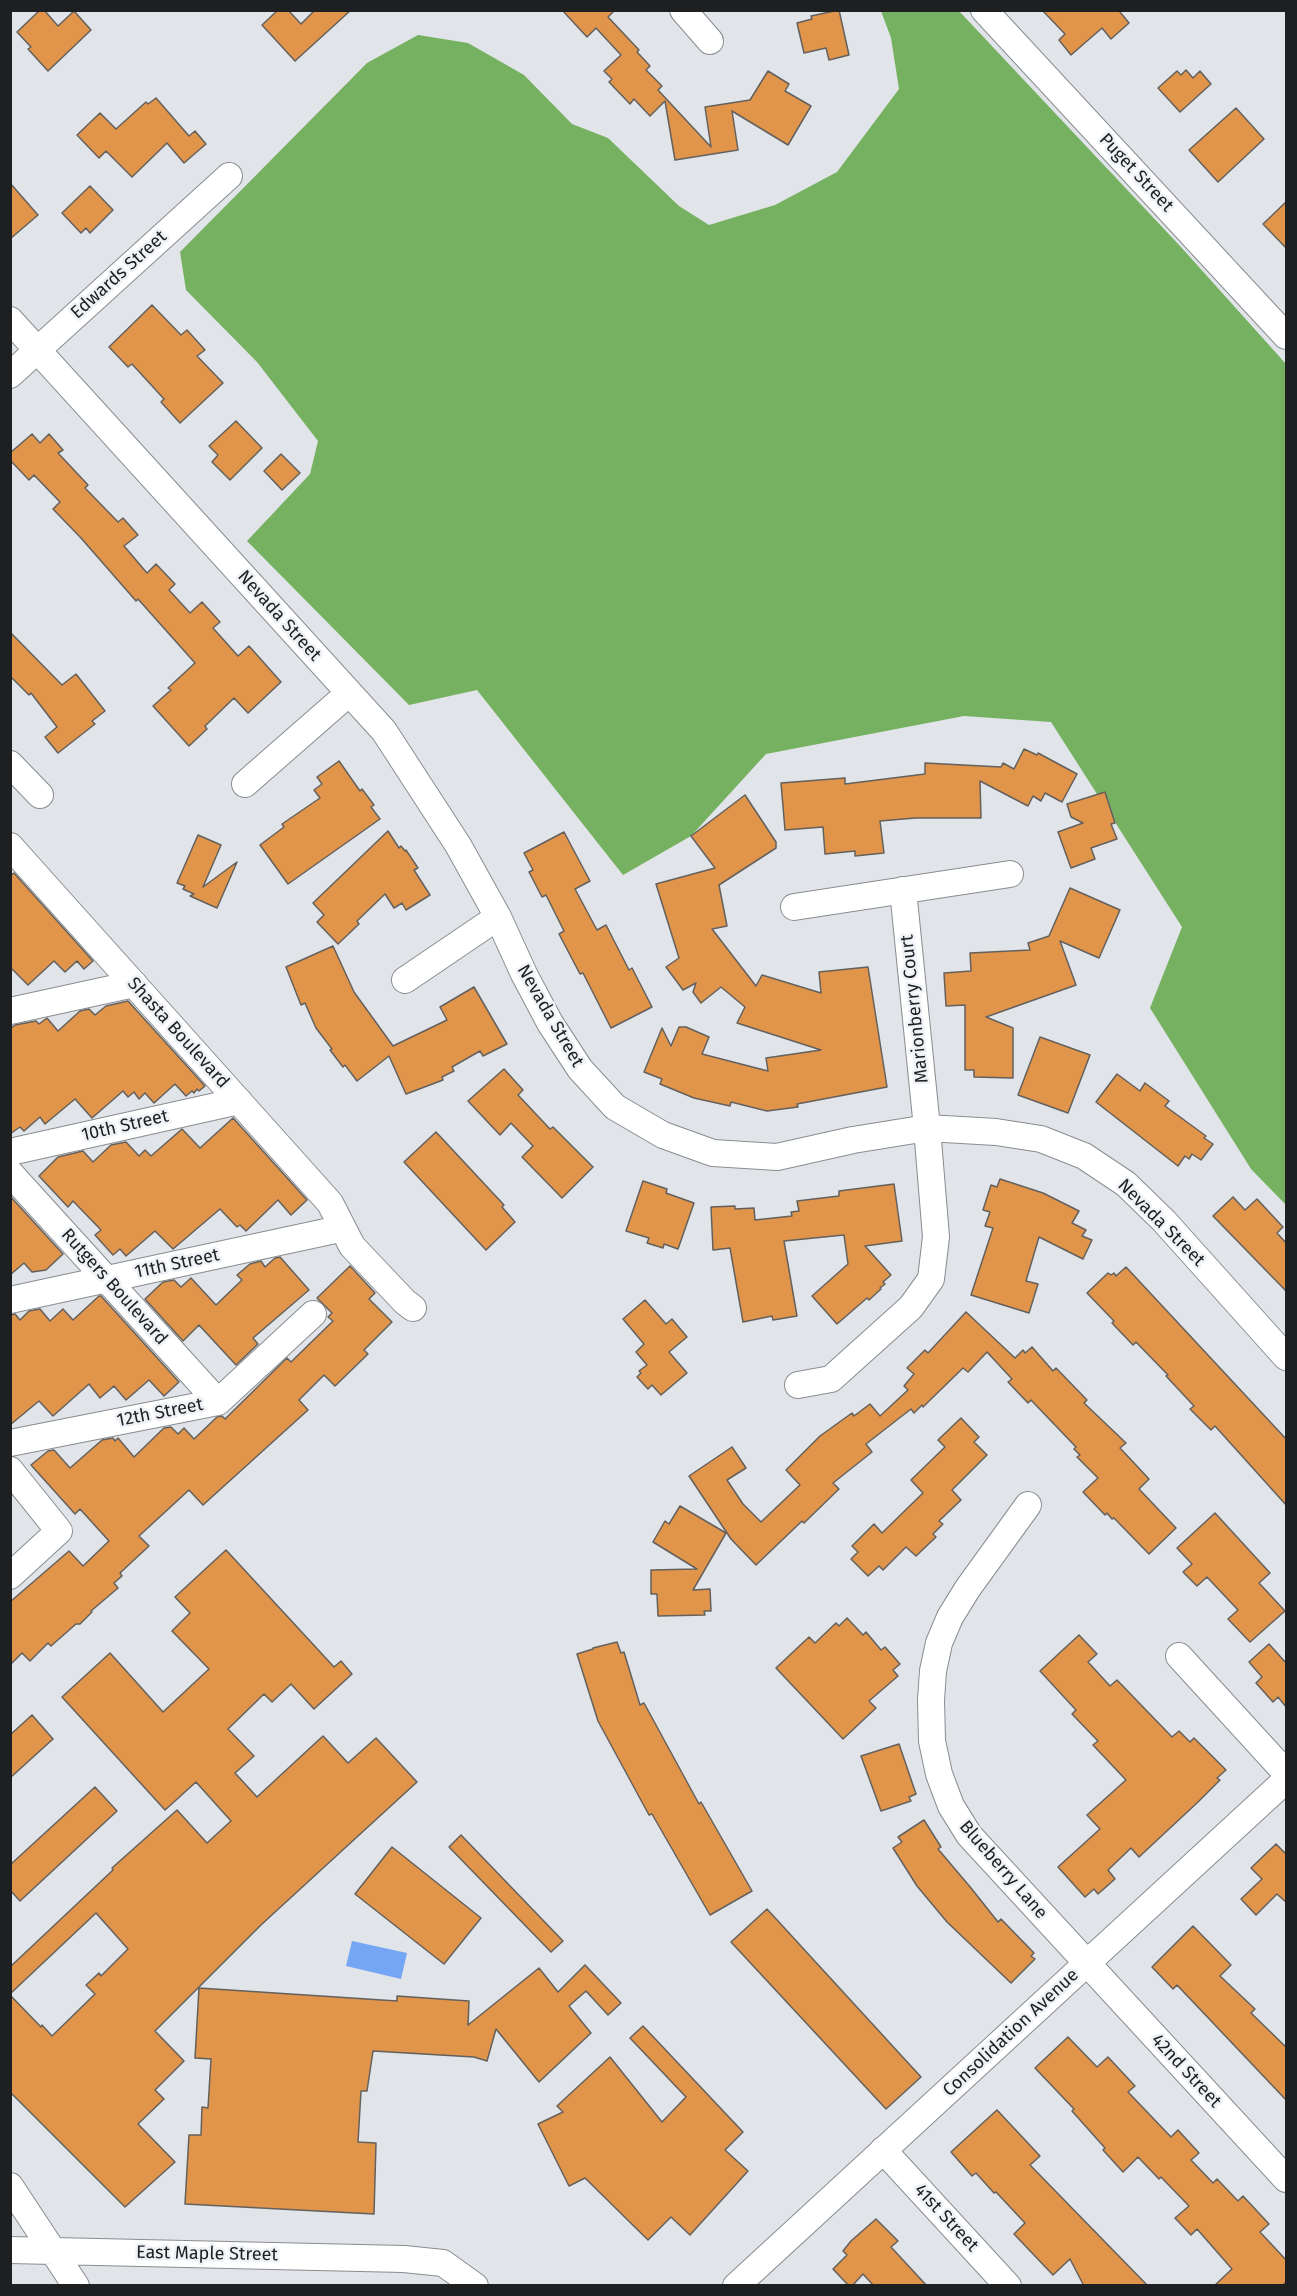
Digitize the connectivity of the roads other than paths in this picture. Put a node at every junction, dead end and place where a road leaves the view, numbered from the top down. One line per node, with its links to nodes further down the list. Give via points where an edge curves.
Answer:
1 (683, 10): 3 (street)
2 (984, 10): 6 (street, Puget Street)
3 (710, 41)
4 (229, 176): 7 (street, Edwards Street)
5 (10, 320): 7 (street, Nevada Street)
6 (1287, 336)
7 (37, 350): 8 (street, Edwards Street); 9 (street, Nevada Street)
8 (10, 375)
9 (350, 693): 11 (street); 17 (street, Nevada Street, via 384,731 420,784)
10 (10, 764): 12 (street)
11 (245, 784)
12 (40, 795)
13 (14, 854): 19 (street, Shasta Boulevard)
14 (1010, 874): 15 (street)
15 (903, 890): 16 (street); 22 (street, Marionberry Court)
16 (794, 907)
17 (498, 916): 18 (street); 22 (street, Nevada Street, via 550,1023 580,1069 615,1107 663,1135 713,1153 777,1157)
18 (405, 980)
19 (134, 984): 20 (street); 21 (street, Shasta Boulevard)
20 (10, 1011)
21 (239, 1101): 23 (street, 10th Street); 25 (street, Shasta Boulevard, via 330,1203)
22 (927, 1128): 30 (street, Nevada Street, via 1041,1139 1084,1156 1126,1184 1164,1221); 31 (street, Marionberry Court, via 936,1237 931,1279 910,1307 831,1379)
23 (10, 1152)
24 (10, 1173): 26 (street, Rutgers Boulevard)
25 (340, 1225): 26 (street, 11th Street, via 335,1230); 28 (street, Shasta Boulevard, via 352,1246)
26 (107, 1279): 27 (street, 11th Street); 32 (street, Rutgers Boulevard)
27 (10, 1300)
28 (413, 1308)
29 (313, 1314): 32 (street, 12th Street)
30 (1287, 1357)
31 (798, 1385)
32 (218, 1402): 33 (street, 12th Street)
33 (10, 1443)
34 (10, 1470): 36 (street, via 59,1531)
35 (1028, 1505): 40 (street, Blueberry Lane, via 950,1617 939,1643 930,1700 932,1741 947,1795 969,1835)
36 (10, 1576)
37 (1179, 1656): 38 (street)
38 (1287, 1773)
39 (1287, 1780): 40 (street, Consolidation Avenue)
40 (1086, 1964): 41 (street, Consolidation Avenue); 42 (street, 42nd Street)
41 (884, 2150): 48 (street, Consolidation Avenue); 49 (street, 41st Street)
42 (1287, 2179)
43 (10, 2186): 45 (street)
44 (10, 2250): 45 (street, East Maple Street)
45 (55, 2251): 46 (street); 47 (street, East Maple Street, via 404,2259 443,2264)
46 (76, 2286)
47 (475, 2286)
48 (736, 2286)
49 (1008, 2286)

